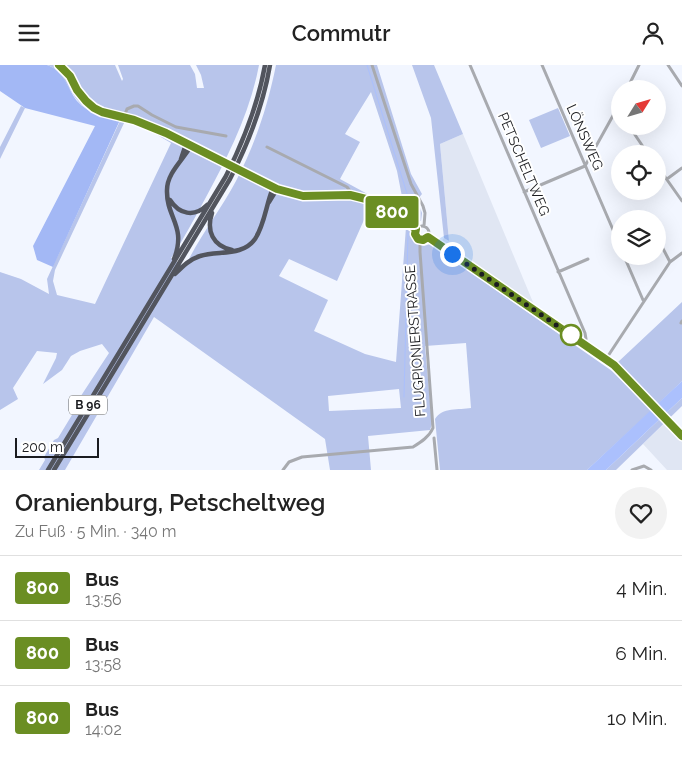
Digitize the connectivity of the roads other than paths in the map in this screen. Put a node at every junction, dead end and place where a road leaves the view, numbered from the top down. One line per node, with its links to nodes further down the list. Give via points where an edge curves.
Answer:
1 (59, 65): 11 (street, via 92,106)
2 (265, 65): 23 (highway, B 96, via 248,130)
3 (270, 65): 25 (highway, B 96, via 252,132)
4 (372, 65): 27 (street, via 411,184 423,206)
5 (470, 65): 20 (street, PETSCHELTWEG)
6 (542, 65): 16 (street, LÖNSWEG)
7 (639, 65): 9 (street)
8 (668, 65): 10 (street)
9 (632, 80)
10 (682, 86)
11 (124, 117): 13 (street, via 128,109 138,105 176,127); 14 (street)
12 (611, 120): 16 (street)
13 (226, 136)
14 (189, 145): 19 (street, bridge); 22 (highway, via 169,182)
15 (267, 147): 21 (street, via 347,187)
16 (585, 166): 20 (street); 26 (street, LÖNSWEG)
17 (682, 169): 18 (street)
18 (666, 179): 24 (street)
19 (275, 188): 21 (street, via 303,196); 31 (highway, via 254,241)
20 (524, 192): 38 (street, PETSCHELTWEG)
21 (350, 195): 28 (street, via 382,206)
22 (167, 196): 23 (highway, via 175,208 187,213 201,210); 37 (highway, via 177,225 178,241)
23 (214, 197): 37 (highway, B 96)
24 (682, 201)
25 (215, 204): 31 (highway, via 209,223 211,236 219,245); 39 (highway, B 96)
26 (611, 225)
27 (424, 226): 28 (street); 29 (street, via 429,231)
28 (416, 229): 30 (street, via 415,234)
29 (428, 237): 30 (street); 41 (street)
30 (420, 239): 47 (street, FLUGPIONIERSTRASSE, via 432,431 413,447 302,457 289,462)
31 (236, 251): 39 (highway, via 192,259)
32 (682, 253): 35 (street)
33 (666, 254): 35 (street)
34 (588, 259): 38 (street)
35 (670, 262): 40 (street)
36 (628, 265): 40 (street)
37 (168, 272): 45 (highway, B 96)
38 (558, 272): 41 (street, PETSCHELTWEG, via 585,333)
39 (169, 280): 46 (highway, B 96)
40 (644, 301): 42 (street)
41 (583, 344): 42 (street)
42 (606, 359): 43 (street)
43 (682, 436)
44 (434, 438): 48 (street)
45 (48, 470)
46 (54, 470)
47 (283, 470)
48 (437, 470)
49 (632, 470): 50 (street, via 644,466)
50 (651, 470)

